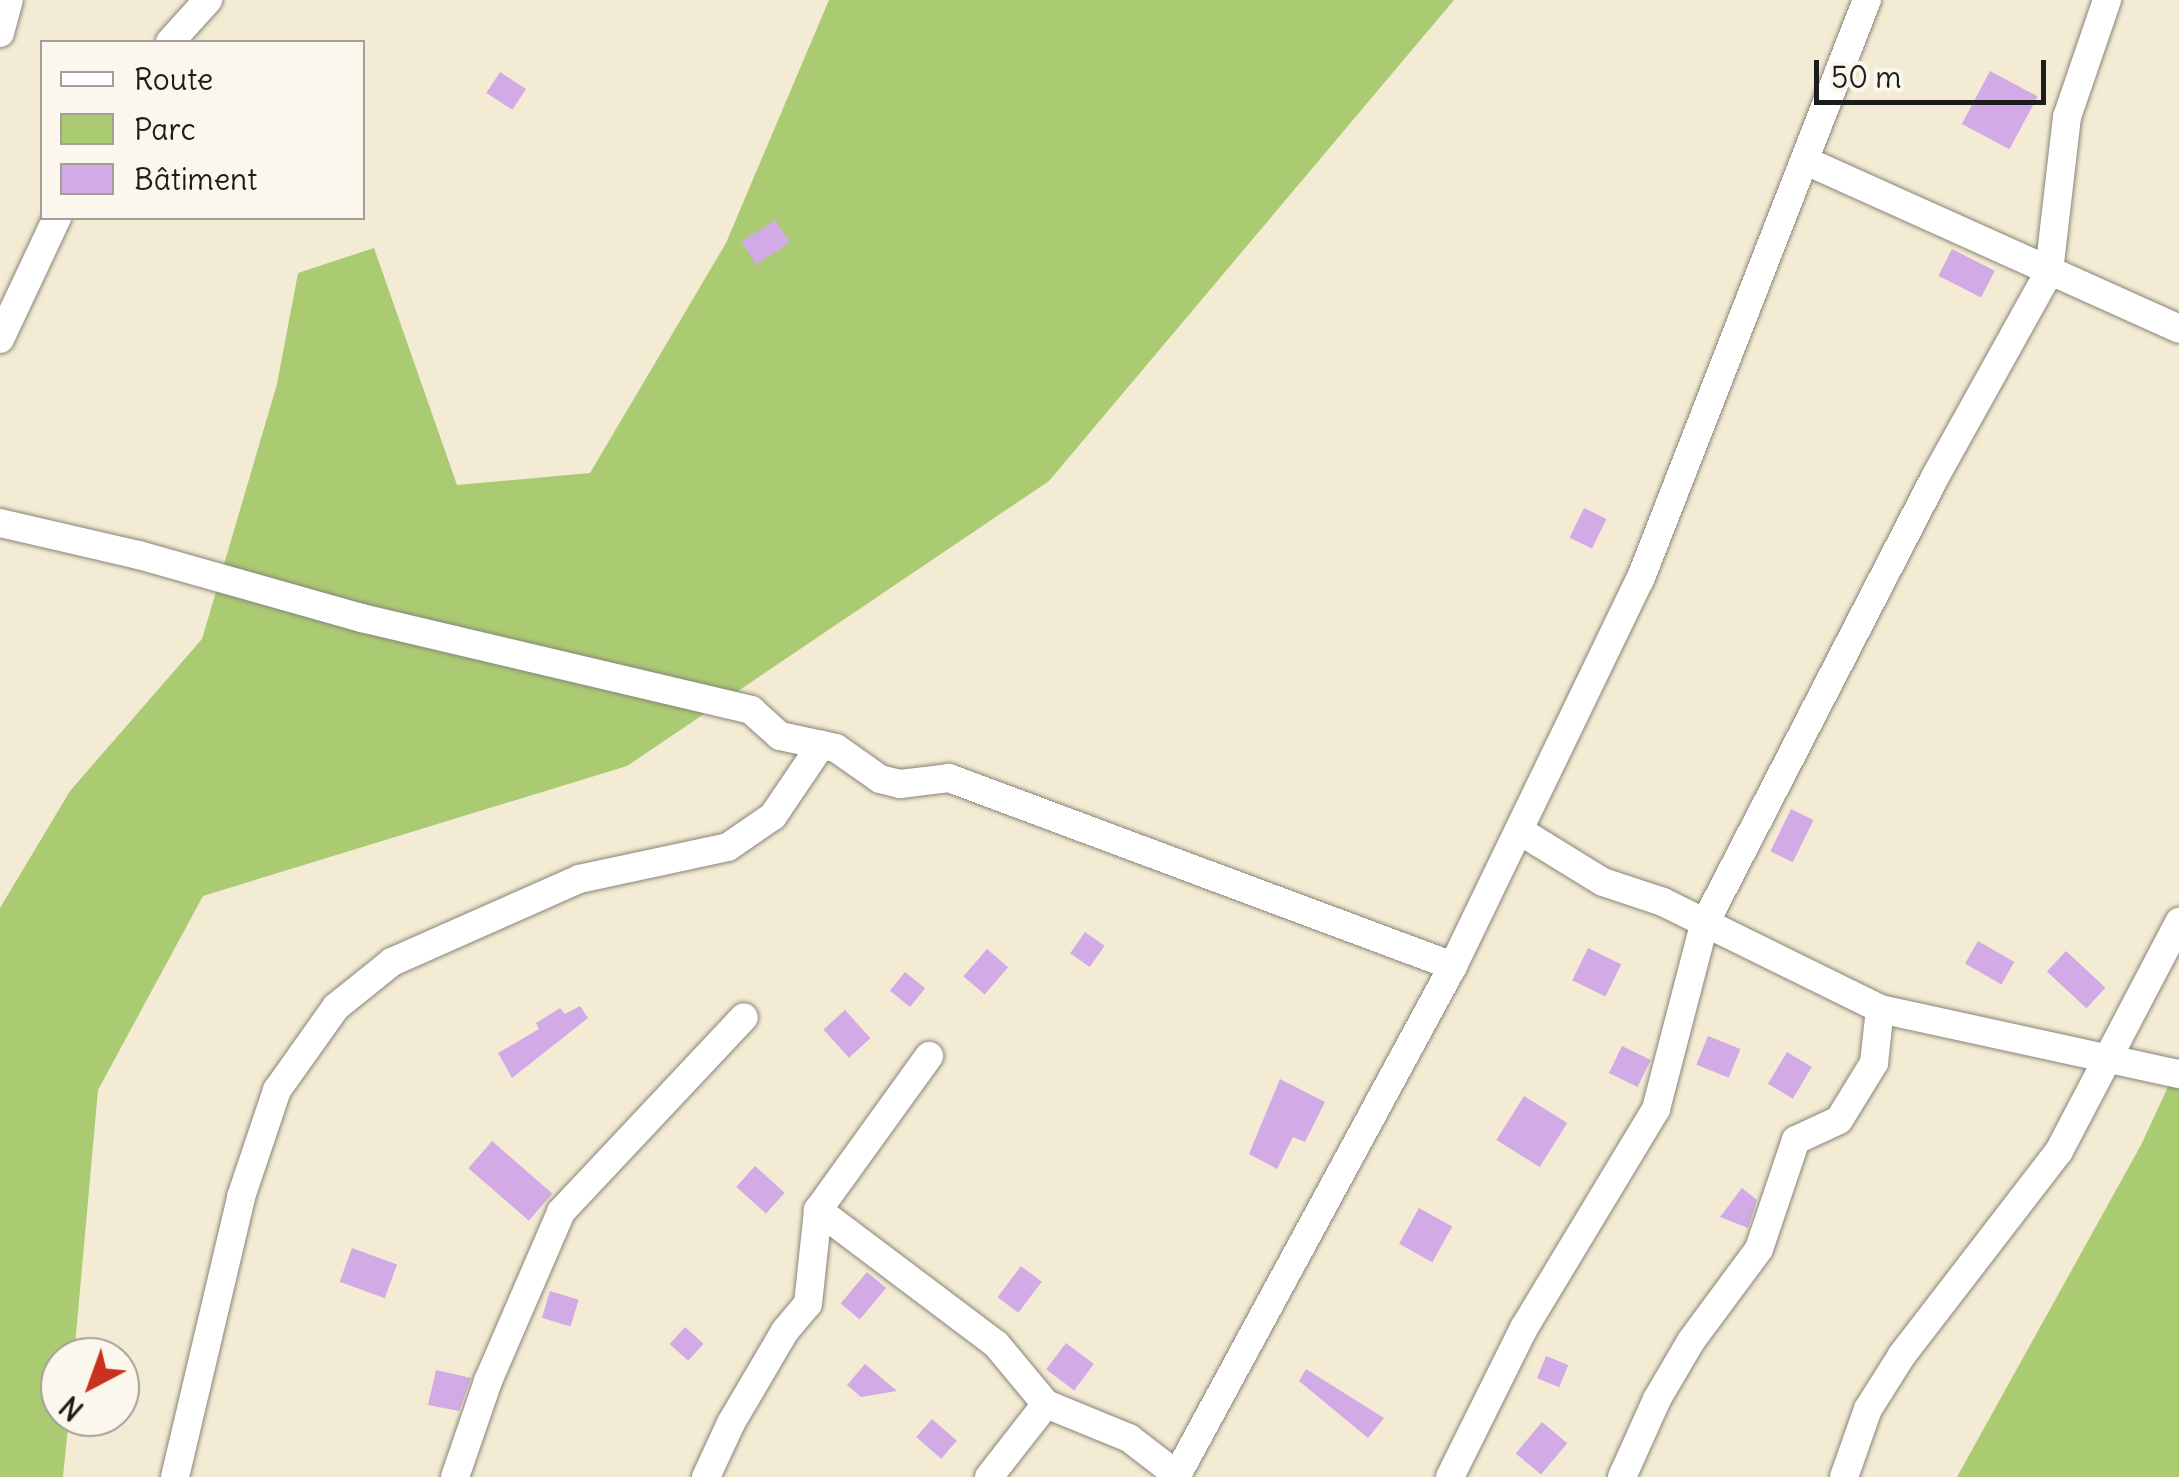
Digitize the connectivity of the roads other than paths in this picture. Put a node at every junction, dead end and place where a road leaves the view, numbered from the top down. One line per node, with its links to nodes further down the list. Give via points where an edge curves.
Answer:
1 (8, 0): 5 (street)
2 (208, 0): 6 (street)
3 (1867, 0): 7 (street)
4 (2107, 0): 9 (street, via 2067,117)
5 (0, 32)
6 (172, 40)
7 (1806, 160): 9 (street); 14 (street, via 1640,580)
8 (57, 220): 11 (street)
9 (2049, 272): 10 (street); 16 (street, via 1934,477)
10 (2179, 329)
11 (0, 338)
12 (0, 523): 13 (street, via 752,710 780,736)
13 (820, 745): 17 (street, via 836,748 880,779 900,784 949,778); 26 (street, via 773,816 728,847 579,879 392,962 336,1007 277,1090 240,1197)
14 (1520, 831): 16 (street, via 1602,882 1663,902); 17 (street)
15 (2179, 922): 21 (street)
16 (1704, 925): 18 (street); 30 (street, via 1656,1109 1524,1328)
17 (1453, 966): 25 (street)
18 (1880, 1009): 21 (street); 31 (street, via 1874,1063 1838,1120 1796,1140 1759,1249 1657,1399)
19 (744, 1017): 27 (street, via 560,1212)
20 (929, 1056): 23 (street)
21 (2111, 1060): 22 (street); 32 (street, via 2059,1151 1902,1355 1868,1409)
22 (2179, 1074)
23 (818, 1210): 24 (street, via 996,1344); 28 (street, via 808,1304 785,1331)
24 (1046, 1404): 25 (street, via 1129,1438); 29 (street)
25 (1177, 1476)
26 (174, 1477)
27 (454, 1477)
28 (706, 1477)
29 (989, 1477)
30 (1450, 1477)
31 (1622, 1477)
32 (1844, 1477)

